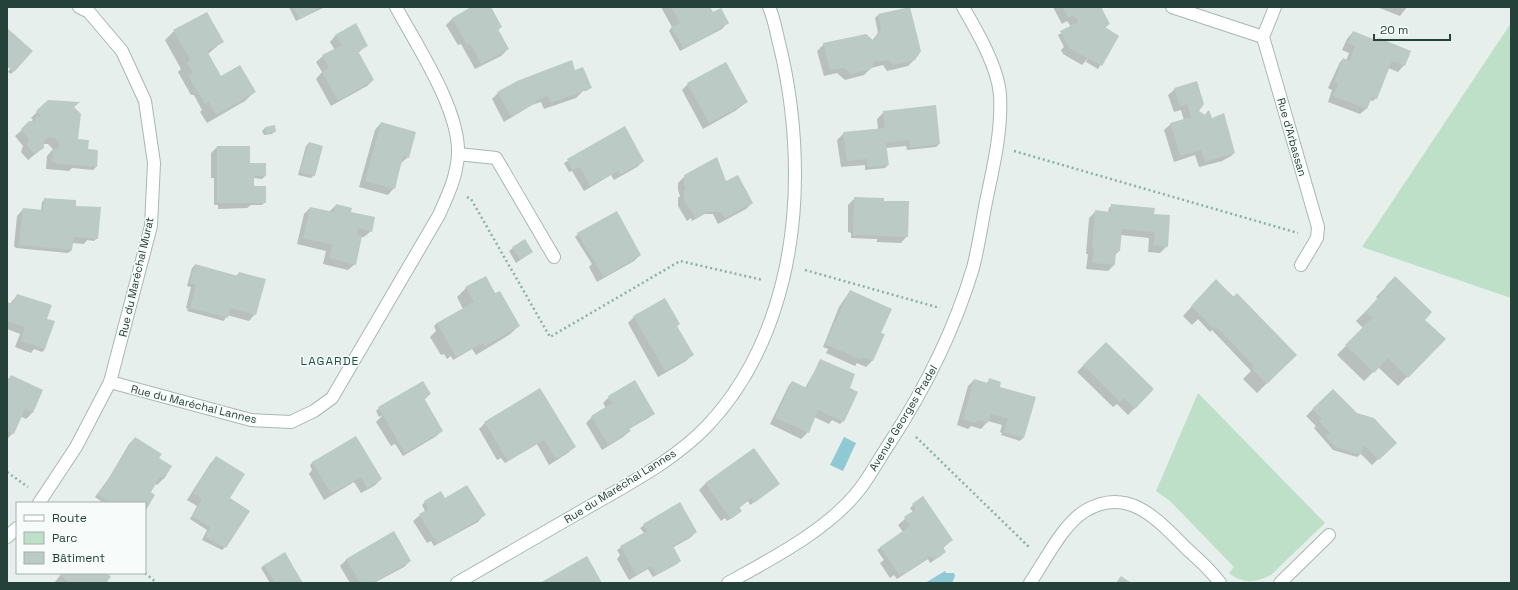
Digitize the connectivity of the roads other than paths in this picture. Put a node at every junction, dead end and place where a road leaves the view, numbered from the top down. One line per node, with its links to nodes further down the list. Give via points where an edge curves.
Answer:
1 (79, 7): 11 (street, Rue du Maréchal Murat, via 89,12 122,51 145,101 154,163 151,226)
2 (396, 7): 8 (street, Rue du Maréchal Lannes, via 452,113 457,133)
3 (769, 7): 16 (street, Rue du Maréchal Lannes, via 791,93 795,198 783,284 762,343 732,395 707,425 679,451 624,487)
4 (963, 7): 17 (street, Avenue Georges Pradel, via 994,70 1000,94 997,146 973,267 958,312 938,360 903,423 858,491 823,524 780,554)
5 (1172, 7): 7 (street)
6 (1275, 7): 7 (street)
7 (1263, 37): 10 (street, Rue d'Arbassan, via 1318,227 1318,238)
8 (458, 154): 9 (street, via 496,158); 11 (street, Rue du Maréchal Lannes, via 456,172 439,215 332,398 314,411 291,422 251,420)
9 (554, 257)
10 (1301, 265)
11 (110, 382): 12 (street, Rue du Maréchal Murat, via 76,447)
12 (41, 501)
13 (16, 529): 15 (street)
14 (1329, 535): 20 (street)
15 (7, 537)
16 (457, 583)
17 (728, 583)
18 (1030, 583): 19 (street, via 1062,532 1085,511 1108,501 1134,505 1153,515)
19 (1220, 583)
20 (1280, 583)

